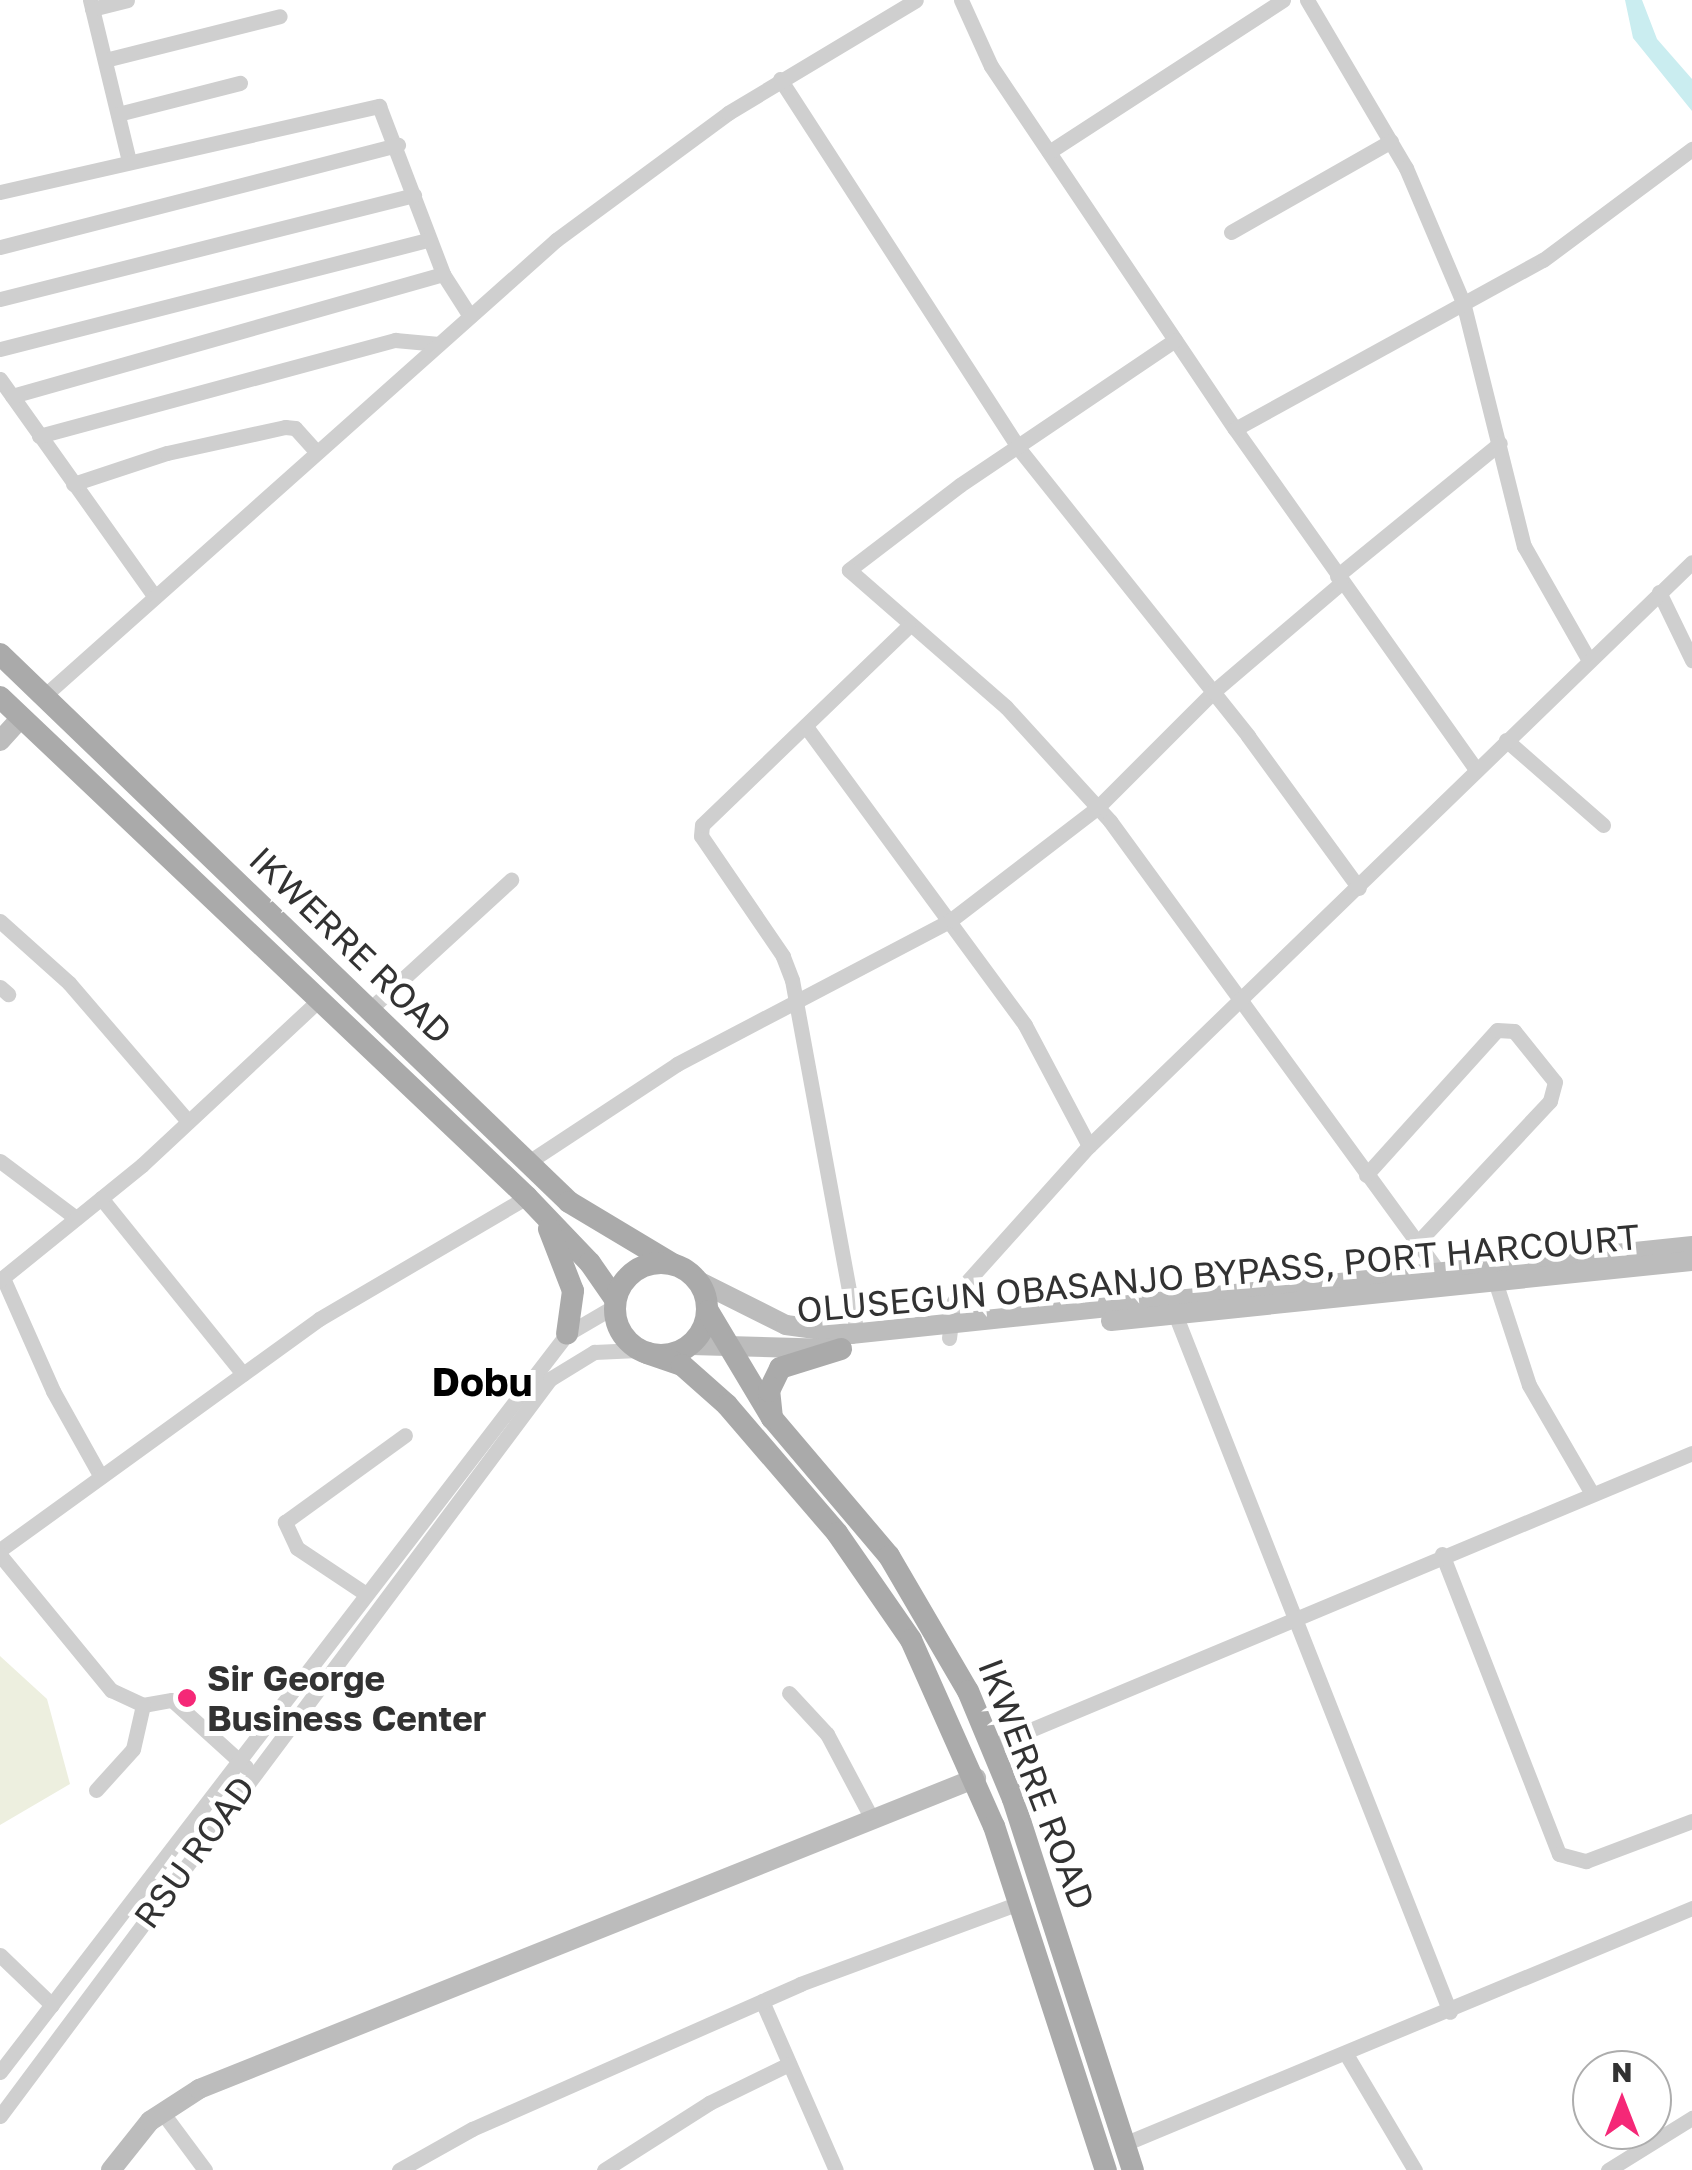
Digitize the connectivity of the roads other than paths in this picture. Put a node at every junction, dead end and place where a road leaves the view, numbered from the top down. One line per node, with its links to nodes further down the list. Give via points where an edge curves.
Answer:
1 (127, 0): 6 (street)
2 (916, 0): 9 (street)
3 (961, 0): 15 (street, via 991,66)
4 (1283, 0): 15 (street)
5 (1307, 0): 12 (street)
6 (91, 4): 8 (street)
7 (280, 16): 8 (street)
8 (104, 60): 11 (street)
9 (780, 78): 25 (street, via 556,240); 34 (street)
10 (240, 83): 11 (street)
11 (118, 114): 16 (street)
12 (1391, 141): 19 (street); 24 (street)
13 (398, 145): 16 (street, via 379,106); 18 (street); 21 (street)
14 (1692, 149): 24 (street, via 1543,260)
15 (1049, 152): 26 (street)
16 (129, 160): 17 (street)
17 (0, 192)
18 (414, 195): 20 (street); 23 (street)
19 (1231, 232)
20 (429, 240): 22 (street); 28 (street)
21 (0, 247)
22 (444, 274): 25 (street); 30 (street)
23 (0, 298)
24 (1463, 302): 31 (street); 33 (street)
25 (470, 316): 27 (street)
26 (1175, 340): 31 (street); 34 (street)
27 (439, 344): 32 (street, via 395,340); 35 (street)
28 (0, 348)
29 (0, 379): 30 (street)
30 (12, 396): 32 (street)
31 (1235, 429): 38 (street)
32 (40, 436): 36 (street)
33 (1500, 443): 38 (street); 43 (street, via 1524,546)
34 (1020, 450): 41 (street, via 853,562 852,576); 45 (street)
35 (316, 451): 36 (street, via 285,426); 40 (street)
36 (73, 484): 40 (street)
37 (1692, 562): 39 (street)
38 (1339, 579): 45 (street); 52 (street)
39 (1658, 592): 43 (street); 44 (street)
40 (153, 594): 46 (street)
41 (908, 627): 49 (street); 53 (street, via 1006,707)
42 (0, 654): 46 (main road, IKWERRE ROAD)
43 (1586, 657): 50 (street)
44 (1692, 660)
45 (1213, 692): 53 (street); 56 (street)
46 (44, 696): 62 (main road, IKWERRE ROAD)
47 (0, 697): 48 (main road, IKWERRE ROAD)
48 (20, 719): 51 (street); 59 (main road, IKWERRE ROAD)
49 (807, 728): 57 (street); 60 (street, via 702,825 700,836 782,956)
50 (1506, 740): 52 (street); 54 (street)
51 (0, 741)
52 (1476, 770): 56 (street)
53 (1098, 807): 57 (street); 61 (street)
54 (1602, 825)
55 (511, 880): 62 (street)
56 (1358, 888): 61 (street)
57 (950, 920): 60 (street); 64 (street, via 1025,1026)
58 (0, 921): 63 (street, via 69,983)
59 (318, 1001): 63 (street); 69 (main road, IKWERRE ROAD)
60 (797, 1002): 66 (street, via 677,1064); 84 (street)
61 (1239, 1004): 64 (street); 67 (street)
62 (368, 1010): 66 (main road, IKWERRE ROAD)
63 (188, 1120): 68 (street)
64 (1088, 1146): 82 (street, via 965,1284)
65 (0, 1161): 70 (street)
66 (527, 1163): 74 (main road, IKWERRE ROAD, via 600,1226)
67 (1366, 1175): 71 (street); 71 (street, via 1498,1030 1514,1031 1555,1082 1550,1102)
68 (102, 1198): 70 (street); 88 (street)
69 (532, 1203): 79 (main road, IKWERRE ROAD, via 590,1262); 83 (main road, via 573,1291); 88 (street, via 319,1319)
70 (76, 1218): 76 (street)
71 (1417, 1243): 75 (street)
72 (1692, 1246): 75 (street, OLUSEGUN OBASANJO BYPASS, PORT HARCOURT)
73 (1692, 1261): 78 (street, OLUSEGUN OBASANJO BYPASS, PORT HARCOURT)
74 (671, 1264): 77 (main road); 79 (main road, via 630,1274)
75 (1438, 1271): 82 (street, OLUSEGUN OBASANJO BYPASS, PORT HARCOURT)
76 (2, 1279): 92 (street, via 52,1391)
77 (698, 1281): 80 (main road); 84 (street, OLUSEGUN OBASANJO BYPASS, PORT HARCOURT, via 786,1325)
78 (1495, 1281): 81 (street, OLUSEGUN OBASANJO BYPASS, PORT HARCOURT); 93 (street, via 1530,1385)
79 (615, 1302): 83 (street, RSU ROAD); 87 (main road, via 618,1328)
80 (708, 1311): 85 (main road, IKWERRE ROAD); 86 (main road)
81 (1175, 1314): 82 (street, OLUSEGUN OBASANJO BYPASS, PORT HARCOURT); 97 (street)
82 (949, 1332): 84 (street, OLUSEGUN OBASANJO BYPASS, PORT HARCOURT)
83 (567, 1334): 96 (street, RSU ROAD)
84 (849, 1341): 85 (street, OLUSEGUN OBASANJO BYPASS, PORT HARCOURT); 89 (main road, via 780,1368 769,1391)
85 (723, 1343): 86 (street, OLUSEGUN OBASANJO BYPASS, PORT HARCOURT); 89 (main road, IKWERRE ROAD)
86 (690, 1345): 87 (main road, via 662,1356)
87 (642, 1351): 101 (street, RSU ROAD, via 594,1352 550,1379); 102 (main road, IKWERRE ROAD, via 682,1365 711,1389 837,1533 910,1640)
88 (243, 1374): 92 (street)
89 (772, 1418): 100 (main road, IKWERRE ROAD, via 888,1556 943,1644)
90 (404, 1434): 96 (street, via 285,1522 297,1548)
91 (1692, 1453): 93 (street)
92 (101, 1477): 94 (street)
93 (1591, 1492): 95 (street)
94 (0, 1553): 99 (street, via 111,1690)
95 (1442, 1554): 97 (street); 105 (street, via 1559,1854 1586,1861)
96 (366, 1594): 101 (street, RSU ROAD)
97 (1295, 1616): 100 (street); 111 (street)
98 (789, 1693): 104 (street, via 827,1734)
99 (144, 1705): 101 (street, via 172,1700); 103 (street, via 133,1749)
100 (992, 1746): 118 (main road, IKWERRE ROAD)
101 (245, 1766): 110 (street, RSU ROAD); 116 (street, RSU ROAD)
102 (976, 1778): 104 (street); 106 (main road, IKWERRE ROAD)
103 (96, 1790)
104 (872, 1820): 115 (street, via 200,2089)
105 (1692, 1821)
106 (1020, 1903): 109 (street); 124 (main road, IKWERRE ROAD)
107 (1692, 1908): 111 (street)
108 (0, 1955): 110 (street)
109 (762, 2000): 113 (street); 121 (street, via 472,2129)
110 (52, 2004): 114 (street, RSU ROAD)
111 (1450, 2012): 112 (street)
112 (1346, 2054): 118 (street); 126 (street)
113 (789, 2064): 122 (street, via 709,2103); 123 (street)
114 (0, 2072)
115 (162, 2112): 119 (street); 120 (street)
116 (0, 2116)
117 (1692, 2118): 127 (street)
118 (1124, 2144): 125 (main road, IKWERRE ROAD)
119 (111, 2170)
120 (205, 2170)
121 (399, 2170)
122 (604, 2170)
123 (836, 2170)
124 (1106, 2170)
125 (1133, 2170)
126 (1415, 2170)
127 (1608, 2170)

